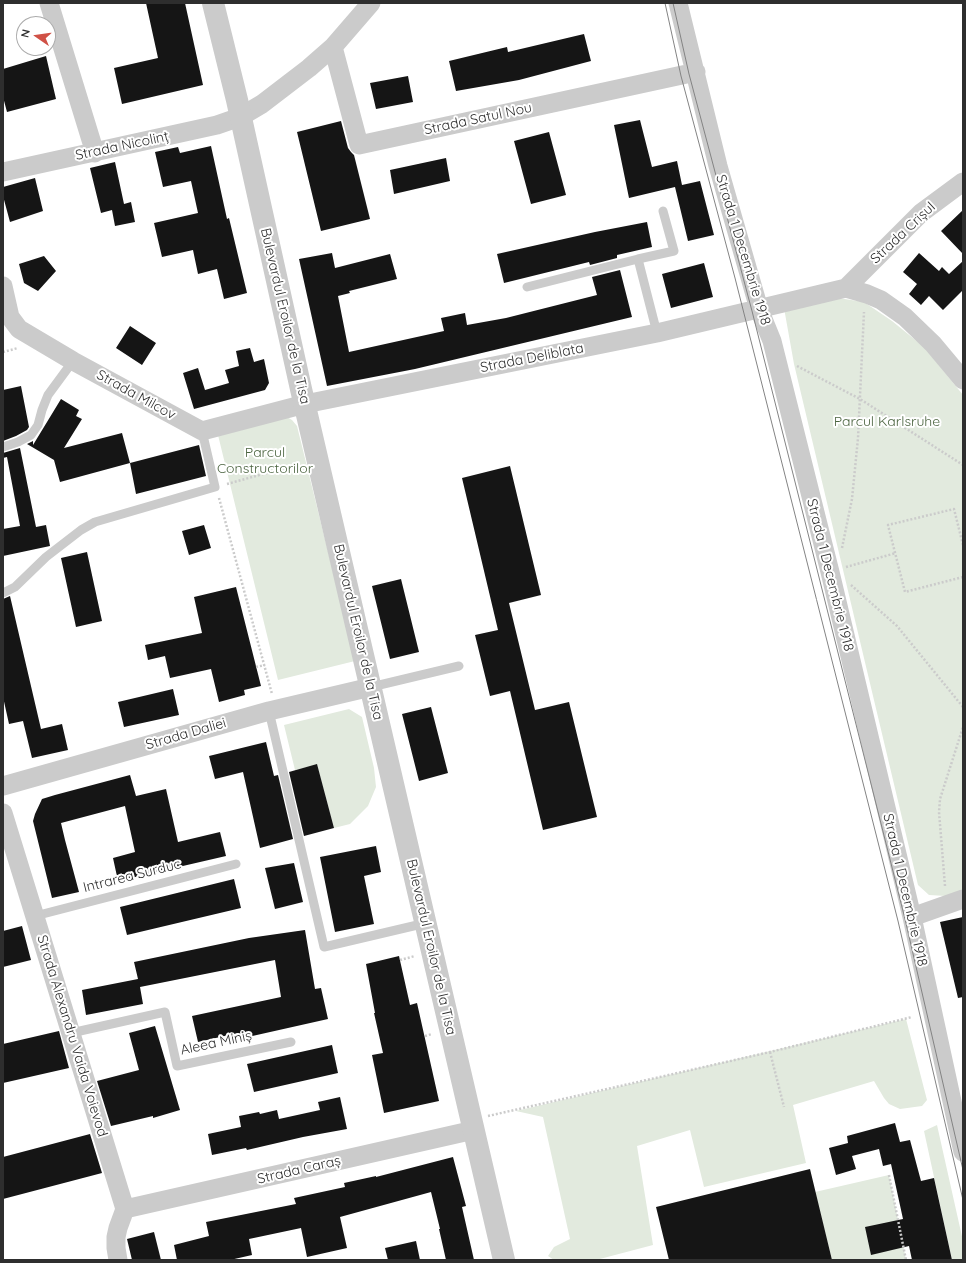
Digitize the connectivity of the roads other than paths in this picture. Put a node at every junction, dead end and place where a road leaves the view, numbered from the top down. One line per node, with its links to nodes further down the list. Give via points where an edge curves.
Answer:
1 (49, 3): 8 (street)
2 (213, 3): 7 (street, Bulevardul Eroilor de la Tisa)
3 (371, 3): 5 (street, Strada Nicolinț)
4 (678, 3): 6 (street, Strada 1 Decembrie 1918)
5 (333, 47): 6 (street, Strada Satul Nou, via 359,145); 7 (street, Strada Nicolinț, via 293,81)
6 (696, 72): 16 (street, Strada 1 Decembrie 1918, via 718,166)
7 (240, 117): 8 (street, Strada Nicolinț, via 217,125); 20 (street, Bulevardul Eroilor de la Tisa)
8 (95, 152): 9 (street, Strada Nicolinț)
9 (3, 172)
10 (963, 182): 15 (street, Strada Crișul, via 921,213)
11 (663, 211): 12 (lane, via 674,251)
12 (638, 259): 14 (lane); 17 (lane)
13 (3, 286): 18 (street, Strada Milcov, via 10,317 19,329)
14 (527, 287)
15 (846, 288): 16 (street, Strada Deliblata); 19 (street, via 881,300 906,317)
16 (759, 309): 17 (street, Strada Deliblata); 32 (street, Strada 1 Decembrie 1918, via 772,341)
17 (657, 333): 20 (street, Strada Deliblata)
18 (73, 361): 21 (street, Strada Milcov); 22 (lane, via 48,395 38,425 31,435)
19 (963, 380)
20 (305, 404): 21 (street); 25 (street, Bulevardul Eroilor de la Tisa)
21 (202, 431): 23 (lane, via 216,487 95,522 46,557 15,587)
22 (3, 447)
23 (3, 593)
24 (458, 666): 25 (lane)
25 (371, 687): 26 (street, Strada Daliei); 33 (street, Bulevardul Eroilor de la Tisa)
26 (271, 706): 27 (street, Strada Daliei); 33 (lane, via 324,947)
27 (3, 786)
28 (3, 813): 31 (street, Strada Alexandru Vaida Voievod)
29 (236, 864): 31 (lane, Intrarea Surduc)
30 (955, 902): 32 (street)
31 (35, 916): 34 (street, Strada Alexandru Vaida Voievod)
32 (912, 917): 37 (street, Strada 1 Decembrie 1918)
33 (426, 923): 36 (street, Bulevardul Eroilor de la Tisa)
34 (70, 1033): 35 (lane, Aleea Miniș, via 165,1012 177,1066); 38 (street, Strada Alexandru Vaida Voievod)
35 (291, 1042)
36 (473, 1125): 38 (street, Strada Caraș); 40 (street, Bulevardul Eroilor de la Tisa)
37 (962, 1140)
38 (125, 1209): 39 (street, via 116,1237)
39 (118, 1260)
40 (504, 1260)

